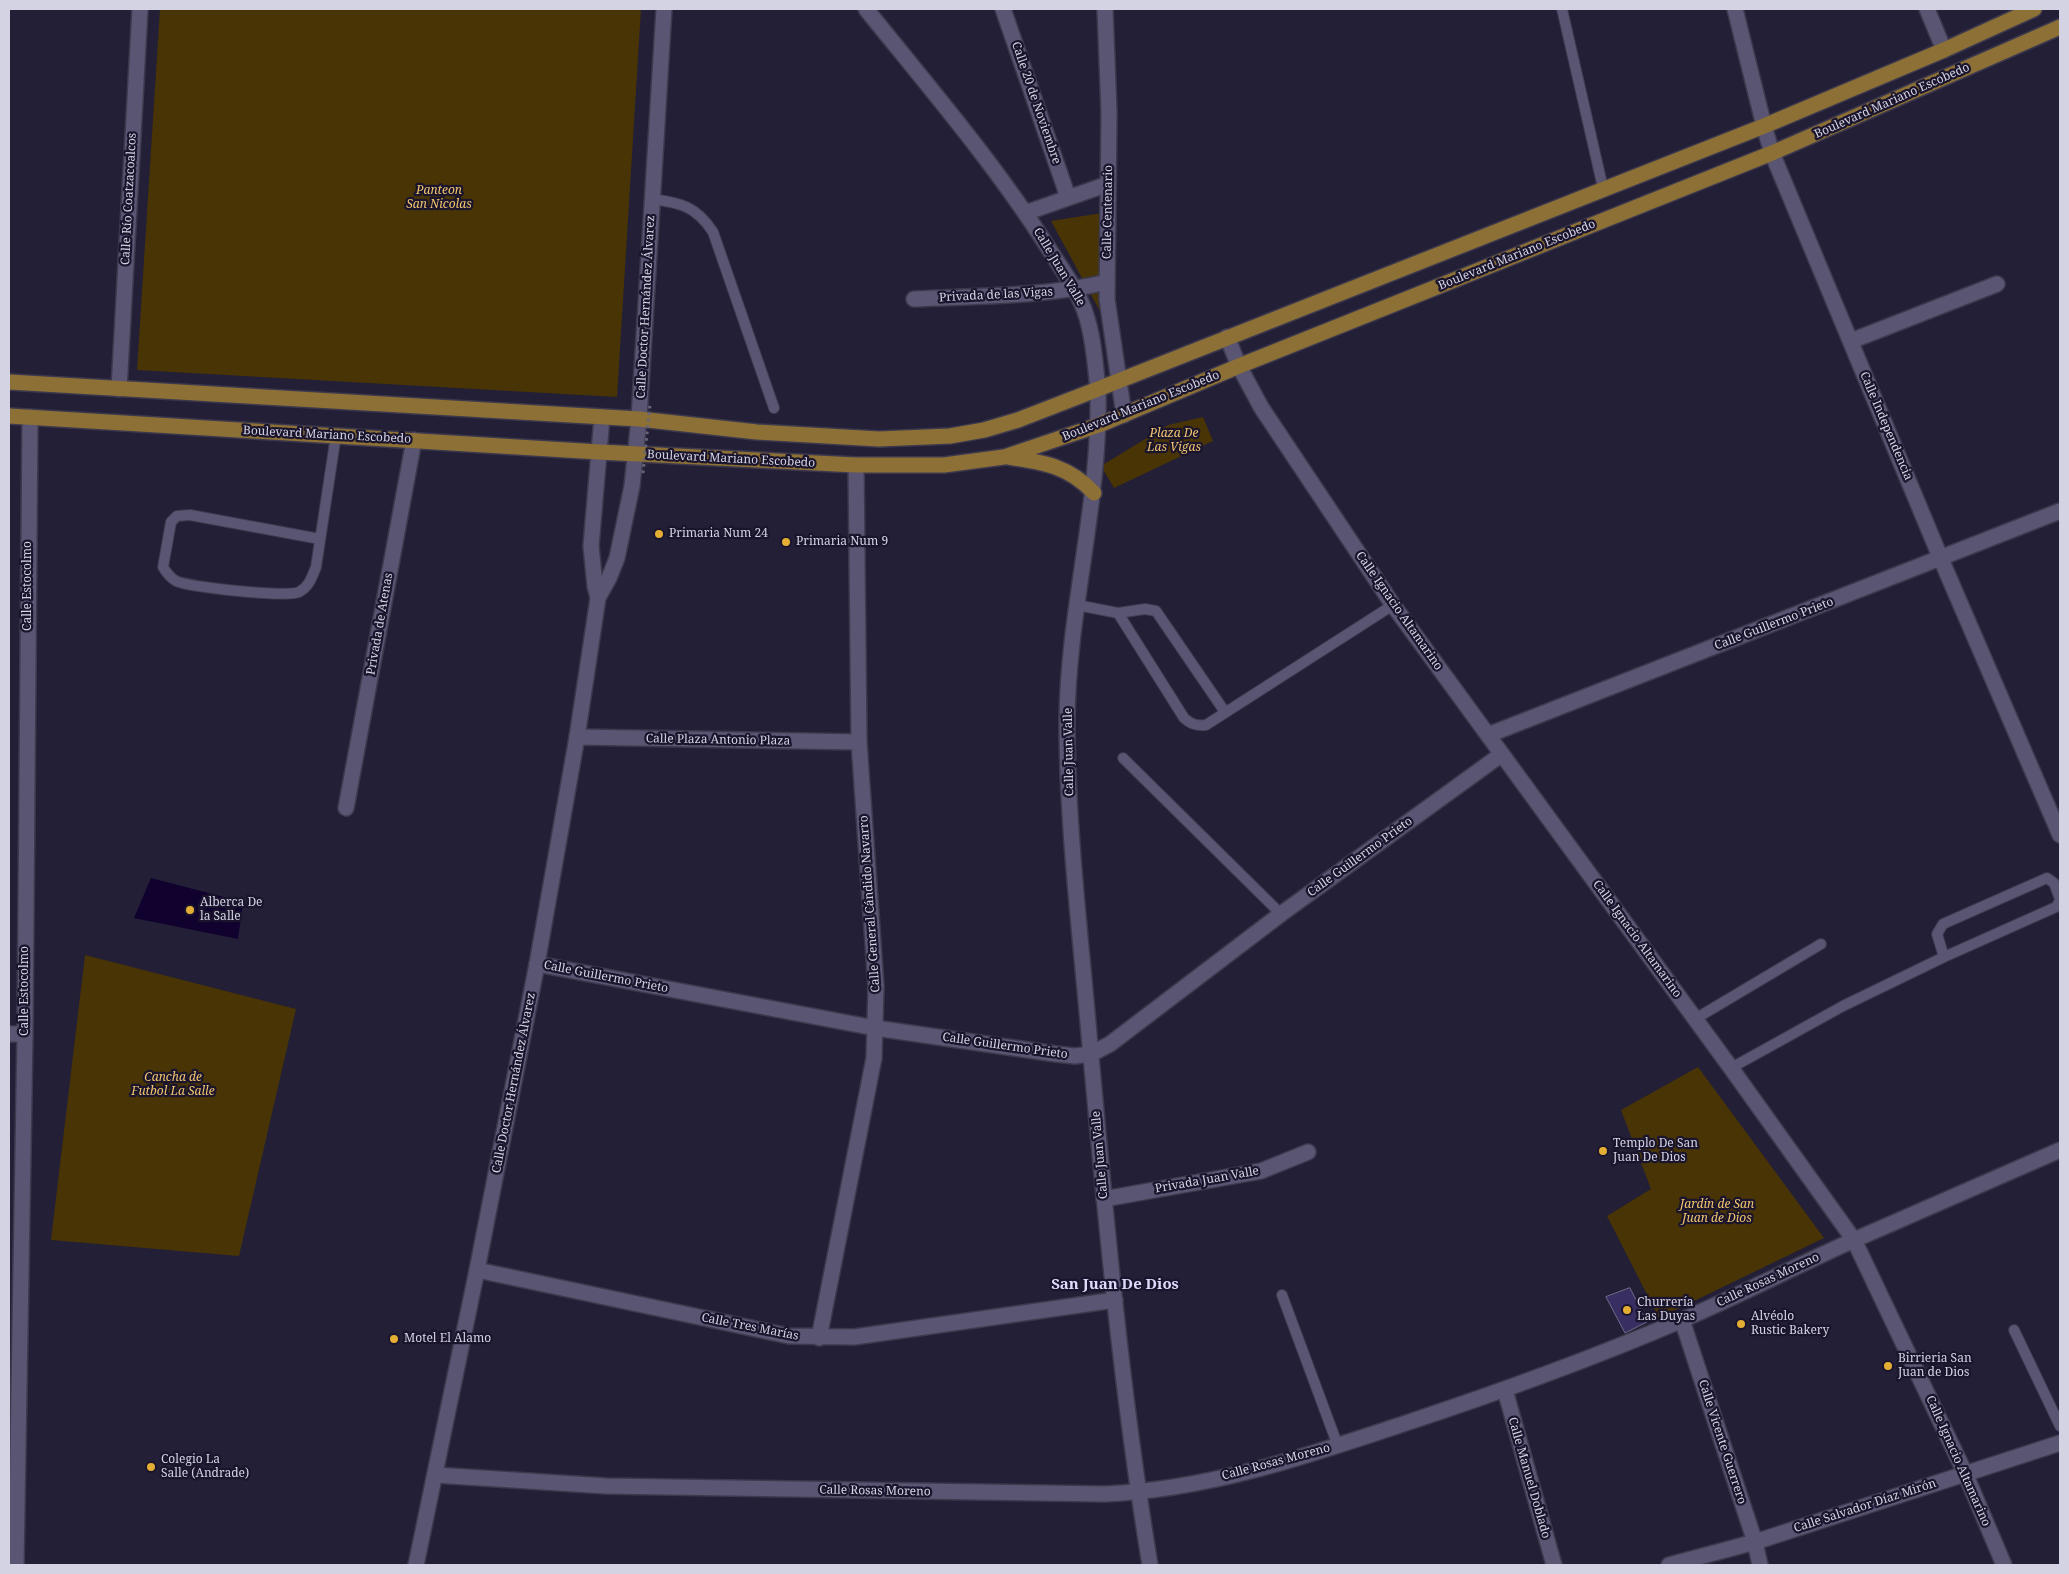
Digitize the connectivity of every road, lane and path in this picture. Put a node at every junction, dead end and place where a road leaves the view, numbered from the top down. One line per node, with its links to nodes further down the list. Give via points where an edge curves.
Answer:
1 (140, 9): 28 (street, Calle Río Coatzacoalcos)
2 (664, 9): 17 (street, Calle Doctor Hernández Álvarez)
3 (866, 9): 18 (street, Calle Juan Valle)
4 (1003, 9): 16 (street, Calle 20 de Noviembre)
5 (1104, 9): 14 (street, Calle Centenario, via 1109,112)
6 (1562, 9): 15 (lane)
7 (1735, 9): 12 (street, Calle Independencia)
8 (1927, 9): 11 (street)
9 (2034, 9): 11 (main road, Boulevard Mariano Escobedo)
10 (2060, 27): 13 (main road, Boulevard Mariano Escobedo)
11 (1944, 50): 12 (main road, Boulevard Mariano Escobedo)
12 (1764, 126): 13 (street, Calle Independencia); 15 (main road, Boulevard Mariano Escobedo)
13 (1772, 153): 24 (street, Calle Independencia); 25 (main road, Boulevard Mariano Escobedo)
14 (1108, 184): 16 (street); 19 (street, Calle Centenario)
15 (1603, 188): 23 (main road, Boulevard Mariano Escobedo)
16 (1068, 197): 18 (street)
17 (652, 199): 31 (lane, via 680,203 704,218 713,232); 36 (street, Calle Doctor Hernández Álvarez)
18 (1026, 212): 21 (street, Calle Juan Valle)
19 (1107, 282): 21 (street, Privada de las Vigas); 26 (street, Calle Centenario, via 1106,299)
20 (1997, 284): 24 (street)
21 (1074, 290): 22 (street, Privada de las Vigas); 29 (street, Calle Juan Valle, via 1086,313)
22 (914, 299)
23 (1227, 337): 25 (street, Calle Ignacio Altamarino); 26 (main road, Boulevard Mariano Escobedo)
24 (1851, 341): 48 (street, Calle Independencia)
25 (1239, 366): 32 (main road, Boulevard Mariano Escobedo); 51 (street, Calle Ignacio Altamarino, via 1261,407)
26 (1119, 381): 29 (main road, Boulevard Mariano Escobedo); 32 (street, Calle Centenario)
27 (9, 382): 28 (main road, Boulevard Mariano Escobedo)
28 (119, 389): 35 (main road, Boulevard Mariano Escobedo)
29 (1098, 390): 36 (main road, Boulevard Mariano Escobedo, via 1018,420 950,436 879,439 757,432); 37 (street, Calle Juan Valle)
30 (650, 405): 44 (path, bridge)
31 (774, 408)
32 (1124, 415): 37 (main road, Boulevard Mariano Escobedo)
33 (9, 416): 34 (main road, Boulevard Mariano Escobedo)
34 (30, 417): 38 (main road, Boulevard Mariano Escobedo); 69 (street, Calle Estocolmo)
35 (602, 417): 36 (main road, Boulevard Mariano Escobedo); 40 (street, Calle Doctor Hernández Álvarez)
36 (639, 419): 41 (street, Calle Doctor Hernández Álvarez)
37 (1099, 425): 42 (main road, Boulevard Mariano Escobedo); 45 (street, Calle Juan Valle)
38 (336, 435): 39 (main road, Boulevard Mariano Escobedo); 47 (lane)
39 (414, 440): 40 (main road, Boulevard Mariano Escobedo); 59 (street, Privada de Atenas)
40 (599, 452): 41 (main road, Boulevard Mariano Escobedo); 49 (street, Calle Doctor Hernández Álvarez, via 591,546)
41 (635, 454): 43 (main road, Boulevard Mariano Escobedo); 49 (street, Calle Doctor Hernández Álvarez, via 622,539 609,578)
42 (1004, 457): 43 (main road, Boulevard Mariano Escobedo, via 944,465); 45 (main road, via 1066,470 1081,479)
43 (856, 465): 56 (street, Calle General Cándido Navarro)
44 (644, 472)
45 (1094, 493): 50 (street, Calle Juan Valle)
46 (2060, 511): 48 (street, Calle Guillermo Prieto)
47 (320, 539): 47 (lane, via 310,583 299,592 286,595 177,581 163,567 171,522 177,516 190,515)
48 (1942, 558): 54 (street, Calle Guillermo Prieto); 60 (street, Calle Independencia)
49 (598, 598): 55 (street, Calle Doctor Hernández Álvarez)
50 (1077, 605): 52 (lane); 70 (street, Calle Juan Valle, via 1067,719 1068,757)
51 (1393, 605): 53 (lane); 54 (street, Calle Ignacio Altamarino)
52 (1118, 613): 53 (lane, via 1145,608 1156,611); 53 (lane, via 1190,724 1206,725)
53 (1226, 712)
54 (1488, 735): 57 (street, Calle Ignacio Altamarino)
55 (577, 737): 56 (street, Calle Plaza Antonio Plaza); 65 (street, Calle Doctor Hernández Álvarez)
56 (859, 742): 67 (street, Calle General Cándido Navarro, via 876,986)
57 (1502, 754): 62 (street, Calle Guillermo Prieto); 66 (street, Calle Ignacio Altamarino)
58 (1123, 758): 62 (lane)
59 (346, 808)
60 (2060, 835)
61 (2060, 900): 64 (lane, via 2056,907); 64 (lane, via 2054,883 2047,878 1943,924 1938,934)
62 (1281, 914): 70 (street, Calle Guillermo Prieto, via 1138,1024)
63 (1820, 944): 66 (lane)
64 (1944, 957): 71 (lane, via 1843,1006)
65 (537, 964): 67 (street, Calle Guillermo Prieto); 76 (street, Calle Doctor Hernández Álvarez)
66 (1695, 1019): 71 (street, Calle Ignacio Altamarino)
67 (875, 1028): 70 (street, Calle Guillermo Prieto, via 1056,1054); 81 (street, Calle General Cándido Navarro, via 874,1058)
68 (9, 1034): 69 (street)
69 (25, 1034): 90 (street, Calle Estocolmo)
70 (1091, 1054): 74 (street, Calle Juan Valle)
71 (1731, 1068): 75 (street, Calle Ignacio Altamarino)
72 (2060, 1150): 75 (street, Calle Rosas Moreno)
73 (1308, 1152): 74 (street, Privada Juan Valle, via 1262,1171)
74 (1104, 1199): 78 (street, Calle Juan Valle)
75 (1854, 1240): 79 (street, Calle Rosas Moreno); 86 (street, Calle Ignacio Altamarino)
76 (477, 1270): 81 (street, Calle Tres Marías, via 788,1336); 87 (street, Calle Doctor Hernández Álvarez)
77 (1282, 1295): 85 (lane)
78 (1115, 1300): 81 (street, Calle Tres Marías, via 854,1337); 88 (street, Calle Juan Valle)
79 (1682, 1320): 82 (street, Calle Rosas Moreno); 89 (street, Calle Vicente Guerrero)
80 (2014, 1330): 83 (lane)
81 (819, 1338)
82 (1505, 1390): 85 (street, Calle Rosas Moreno); 93 (street, Calle Manuel Doblado)
83 (2060, 1426)
84 (2060, 1443): 86 (street, Calle Salvador Díaz Mirón)
85 (1338, 1446): 88 (street, Calle Rosas Moreno, via 1238,1474)
86 (1965, 1473): 89 (street, Calle Salvador Díaz Mirón); 96 (street, Calle Ignacio Altamarino)
87 (435, 1475): 88 (street, Calle Rosas Moreno, via 616,1486); 91 (street, Calle Doctor Hernández Álvarez)
88 (1138, 1492): 92 (street, Calle Juan Valle)
89 (1755, 1542): 94 (street, Calle Salvador Díaz Mirón); 95 (street, Calle Vicente Guerrero)
90 (16, 1565)
91 (416, 1565)
92 (1150, 1565)
93 (1554, 1565)
94 (1669, 1565)
95 (1760, 1565)
96 (2004, 1565)

